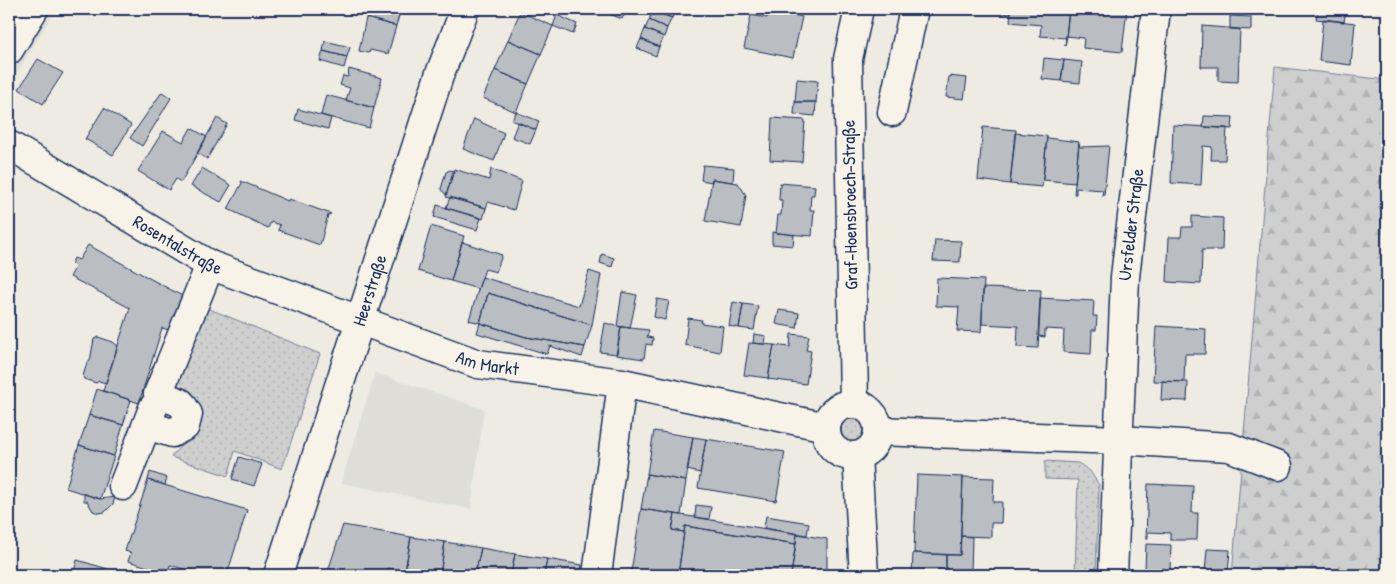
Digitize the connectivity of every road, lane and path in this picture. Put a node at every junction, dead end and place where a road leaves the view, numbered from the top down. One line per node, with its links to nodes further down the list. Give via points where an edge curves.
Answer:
1 (34, 9): 6 (street)
2 (465, 9): 10 (street, Heerstraße, via 438,76)
3 (859, 9): 13 (street, Graf-Hoensbroech-Straße, via 848,59)
4 (914, 9): 7 (street)
5 (1156, 9): 17 (street, Ursfelder Straße, via 1125,276)
6 (9, 50)
7 (892, 112)
8 (9, 145): 9 (street, Rosentalstraße)
9 (210, 265): 10 (street, Rosentalstraße); 12 (street)
10 (359, 322): 11 (street, Am Markt, via 478,364); 21 (street, Heerstraße)
11 (622, 383): 15 (street, Am Markt); 22 (street)
12 (158, 394): 14 (street); 14 (street, via 181,403 188,414 185,426 172,433)
13 (854, 404): 15 (street, via 838,407 832,412); 16 (street, via 869,409 878,423)
14 (147, 425): 20 (street)
15 (826, 427): 18 (street, via 827,437 838,452)
16 (878, 431): 17 (street); 18 (street, via 874,444)
17 (1119, 440): 19 (street, via 1229,447); 24 (street, Ursfelder Straße)
18 (857, 456): 23 (street)
19 (1278, 466)
20 (124, 486)
21 (278, 575)
22 (597, 575)
23 (864, 575)
24 (1113, 575)

